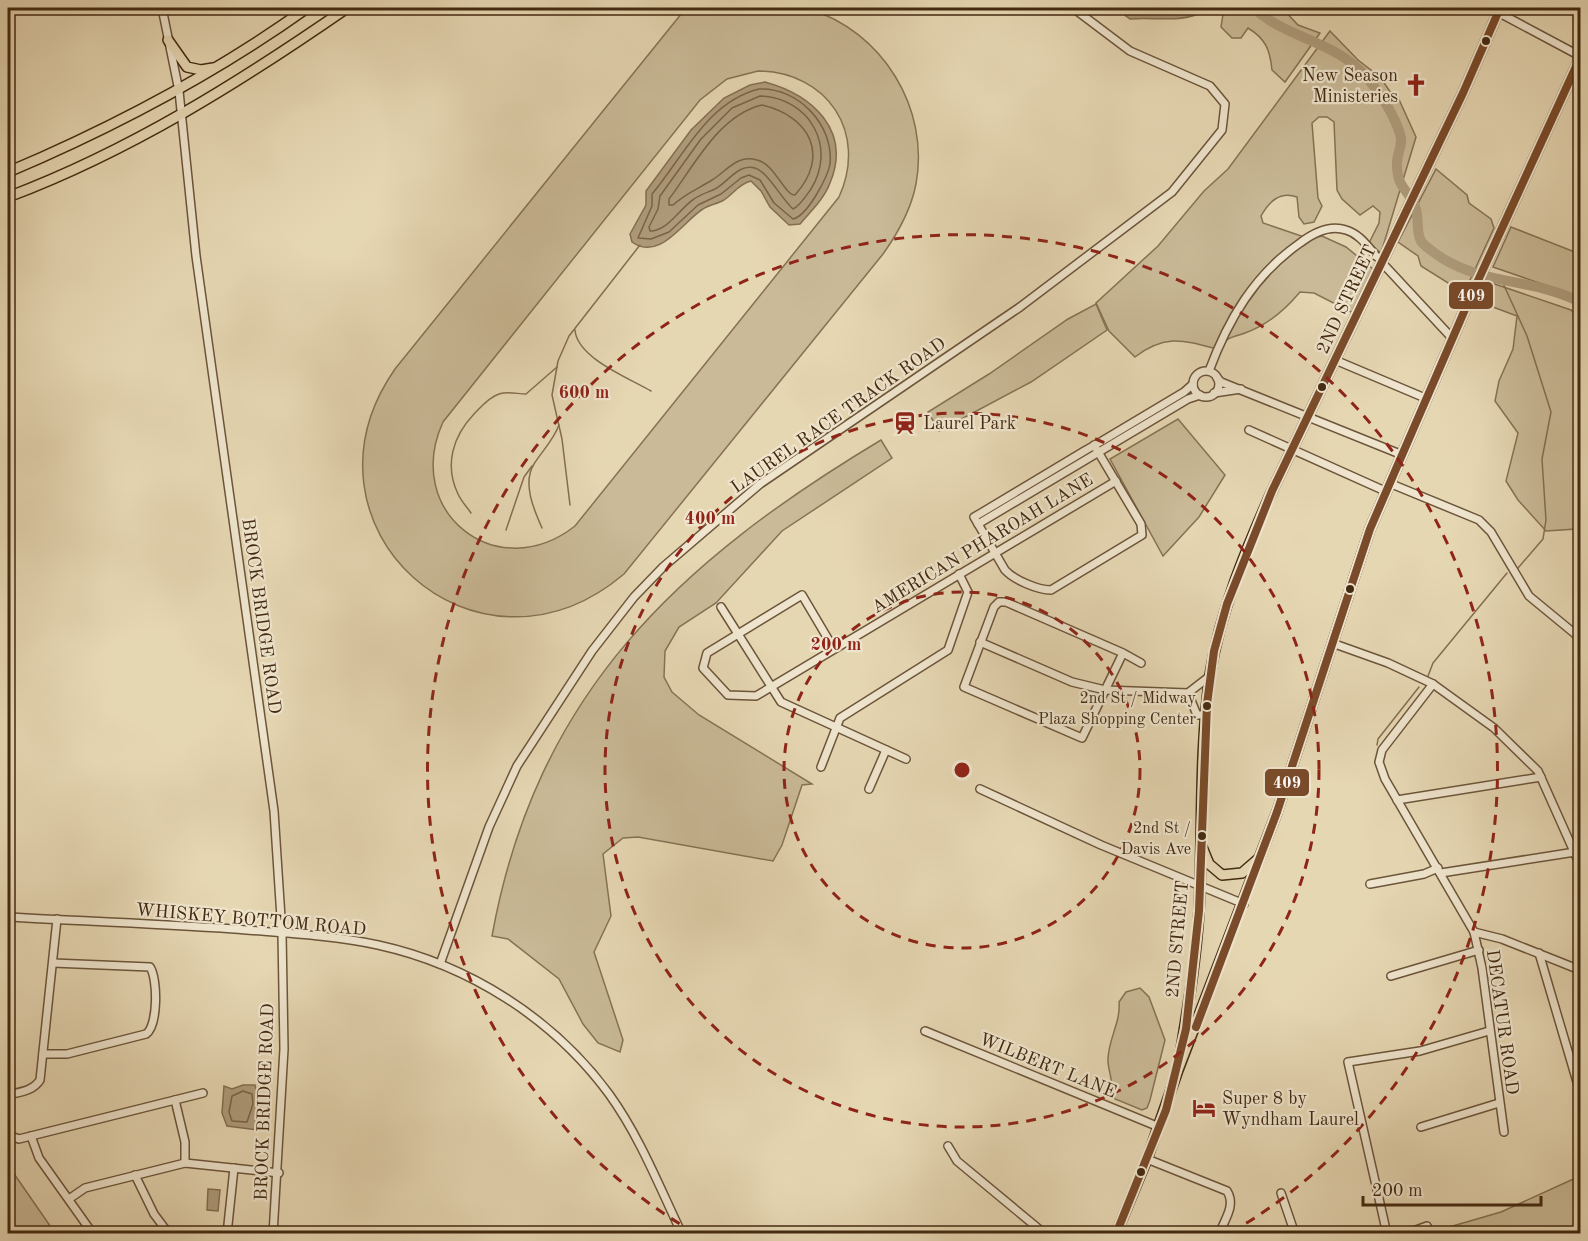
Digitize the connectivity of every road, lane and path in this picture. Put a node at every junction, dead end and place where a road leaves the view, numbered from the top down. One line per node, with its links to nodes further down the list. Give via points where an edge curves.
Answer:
1 (162, 8): 6 (street, BROCK BRIDGE ROAD)
2 (307, 8): 8 (main road)
3 (347, 8): 10 (main road)
4 (1073, 8): 71 (street, LAUREL RACE TRACK ROAD, via 1130,51 1218,93 1226,113 1217,138 1172,192 1097,251 873,410 760,484 634,597 586,660 518,766 489,827)
5 (1496, 9): 7 (street); 16 (main road, 2ND STREET, via 1463,93)
6 (168, 40): 8 (main road, via 187,67 201,70); 9 (street, BROCK BRIDGE ROAD)
7 (1581, 57): 15 (main road)
8 (221, 66): 9 (main road)
9 (179, 91): 10 (street, BROCK BRIDGE ROAD); 11 (main road, via 108,128)
10 (182, 115): 12 (main road); 67 (street, BROCK BRIDGE ROAD, via 198,277 274,811)
11 (8, 172)
12 (8, 197)
13 (1377, 257): 17 (street, via 1358,236 1341,228 1318,232 1301,242 1261,274 1217,349)
14 (1386, 267): 15 (street)
15 (1452, 338): 23 (main road)
16 (1335, 360): 23 (street); 24 (main road, 2ND STREET)
17 (1209, 371): 18 (street); 19 (street, via 1198,373)
18 (1217, 378): 20 (street); 21 (street)
19 (1193, 384): 22 (street); 26 (street)
20 (1241, 389): 21 (street); 24 (street)
21 (1214, 393): 22 (street)
22 (1200, 395): 26 (street)
23 (1425, 398): 28 (main road)
24 (1308, 417): 27 (main road, 2ND STREET); 28 (street)
25 (1249, 430): 27 (street)
26 (1096, 449): 29 (street); 31 (street); 31 (street, via 974,517)
27 (1292, 449): 30 (street); 42 (main road, 2ND STREET, via 1237,574)
28 (1400, 454): 30 (main road)
29 (1116, 481): 32 (street, AMERICAN PHAROAH LANE); 32 (street, via 1141,524 1140,538 1051,590 1011,575)
30 (1387, 487): 36 (street, via 1479,520 1491,532 1529,596); 38 (main road)
31 (978, 524): 32 (street)
32 (995, 554): 33 (street, AMERICAN PHAROAH LANE)
33 (959, 574): 39 (street, AMERICAN PHAROAH LANE); 48 (street, via 968,592 948,650 840,718)
34 (721, 607): 35 (street)
35 (738, 634): 39 (street, via 802,595); 44 (street); 44 (street, AMERICAN PHAROAH LANE, via 707,653 703,668 707,675 728,696 756,696)
36 (1581, 638)
37 (980, 642): 40 (street, via 994,607 1003,602); 45 (street, via 1072,682); 45 (street, via 964,687 1082,738)
38 (1332, 643): 43 (street); 58 (main road)
39 (834, 649): 44 (street, AMERICAN PHAROAH LANE)
40 (1123, 654): 41 (street); 45 (street)
41 (1141, 663)
42 (1210, 676): 46 (street); 47 (main road, 2ND STREET)
43 (1433, 684): 52 (street, via 1494,728); 55 (street, DECATUR ROAD, via 1382,750 1379,762)
44 (770, 687): 48 (street, via 786,706)
45 (1105, 690): 46 (street)
46 (1188, 693): 47 (street, via 1197,715)
47 (1206, 715): 56 (main road, 2ND STREET)
48 (837, 728): 49 (street); 51 (street)
49 (886, 750): 50 (street); 53 (street)
50 (906, 759)
51 (820, 767)
52 (1541, 777): 55 (street); 57 (street)
53 (869, 789)
54 (980, 789): 62 (street)
55 (1397, 800): 60 (street, DECATUR ROAD)
56 (1200, 839): 58 (main road, via 1209,864 1222,875 1242,873); 62 (main road, 2ND STREET)
57 (1577, 853): 59 (street); 60 (street)
58 (1261, 856): 63 (main road)
59 (1581, 865)
60 (1439, 870): 61 (street); 66 (street, DECATUR ROAD)
61 (1370, 884)
62 (1199, 886): 63 (street); 77 (main road, 2ND STREET, via 1193,980)
63 (1244, 904): 77 (main road)
64 (8, 917): 65 (street, WHISKEY BOTTOM ROAD)
65 (57, 919): 67 (street, WHISKEY BOTTOM ROAD); 70 (street)
66 (1474, 932): 68 (street, DECATUR ROAD); 69 (street)
67 (282, 933): 71 (street, WHISKEY BOTTOM ROAD, via 376,945); 92 (street, BROCK BRIDGE ROAD, via 284,1049)
68 (1479, 950): 73 (street); 75 (street, DECATUR ROAD)
69 (1539, 953): 72 (street); 78 (street)
70 (53, 963): 76 (street); 76 (street, via 150,967 154,975 154,1023 146,1034 67,1054)
71 (440, 964): 100 (street, WHISKEY BOTTOM ROAD, via 498,993 548,1029 581,1060 608,1092 636,1136)
72 (1581, 970)
73 (1391, 976)
74 (925, 1031): 83 (street, WILBERT LANE)
75 (1489, 1031): 82 (street, DECATUR ROAD); 105 (street, via 1420,1051 1348,1062)
76 (44, 1054): 80 (street, via 37,1086)
77 (1178, 1070): 83 (main road)
78 (1581, 1092)
79 (203, 1093): 81 (street)
80 (8, 1095)
81 (175, 1100): 87 (street); 90 (street, via 185,1142)
82 (1499, 1103): 84 (street); 85 (street, DECATUR ROAD)
83 (1159, 1127): 89 (main road)
84 (1421, 1127)
85 (1504, 1132)
86 (8, 1135): 87 (street, via 19,1139)
87 (31, 1136): 95 (street, via 39,1158)
88 (948, 1146): 101 (street, via 957,1161)
89 (1147, 1159): 102 (main road); 103 (street, via 1227,1191 1231,1207)
90 (185, 1163): 91 (street); 93 (street)
91 (234, 1168): 92 (street); 98 (street)
92 (279, 1173): 99 (street, BROCK BRIDGE ROAD)
93 (135, 1175): 95 (street, via 85,1188); 97 (street, via 154,1214)
94 (1281, 1192): 104 (street)
95 (69, 1199): 96 (street)
96 (93, 1233)
97 (169, 1233)
98 (227, 1233)
99 (273, 1233)
100 (682, 1233)
101 (1045, 1233)
102 (1116, 1233)
103 (1219, 1233)
104 (1295, 1233)
105 (1387, 1233)
106 (1405, 1233): 107 (street, via 1426,1226)
107 (1429, 1233)

